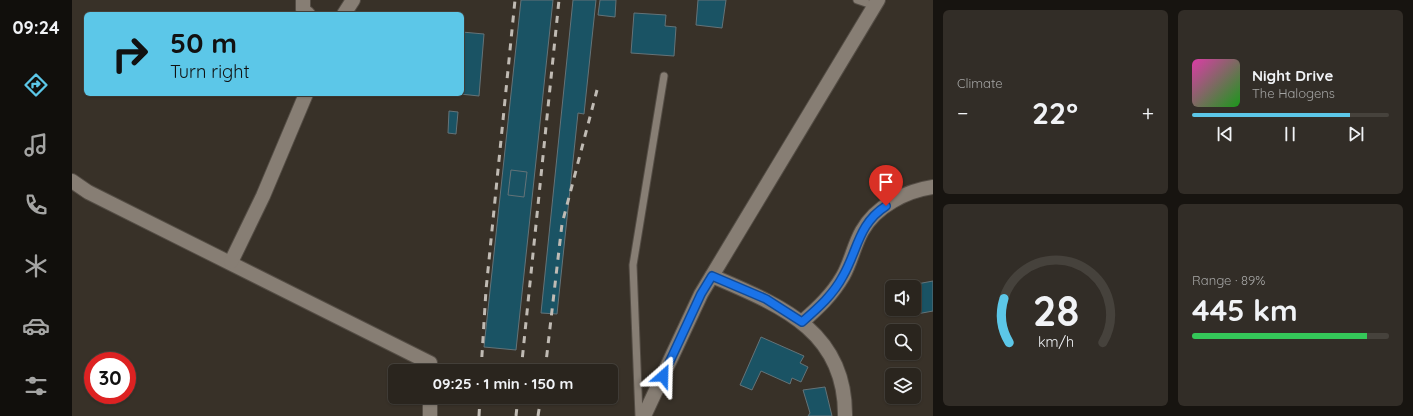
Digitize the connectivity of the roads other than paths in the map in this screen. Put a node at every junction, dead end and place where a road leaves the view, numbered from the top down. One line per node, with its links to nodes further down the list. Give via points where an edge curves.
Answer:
1 (303, 0): 5 (street, via 303,10)
2 (353, 0): 6 (street)
3 (857, 0): 4 (lane)
4 (877, 3): 12 (street)
5 (306, 12)
6 (345, 12)
7 (664, 76): 17 (lane, via 633,265)
8 (305, 96): 11 (street, via 263,196)
9 (72, 181): 11 (street, via 88,192)
10 (933, 187): 13 (street, via 916,190 875,214 862,230 844,276 824,303)
11 (231, 262): 14 (street)
12 (712, 276): 13 (street, via 766,299); 18 (street, via 701,294)
13 (802, 322): 19 (street, via 826,348 834,362 841,380)
14 (430, 364)
15 (430, 404): 16 (street)
16 (430, 416)
17 (639, 416)
18 (644, 416)
19 (845, 416)

